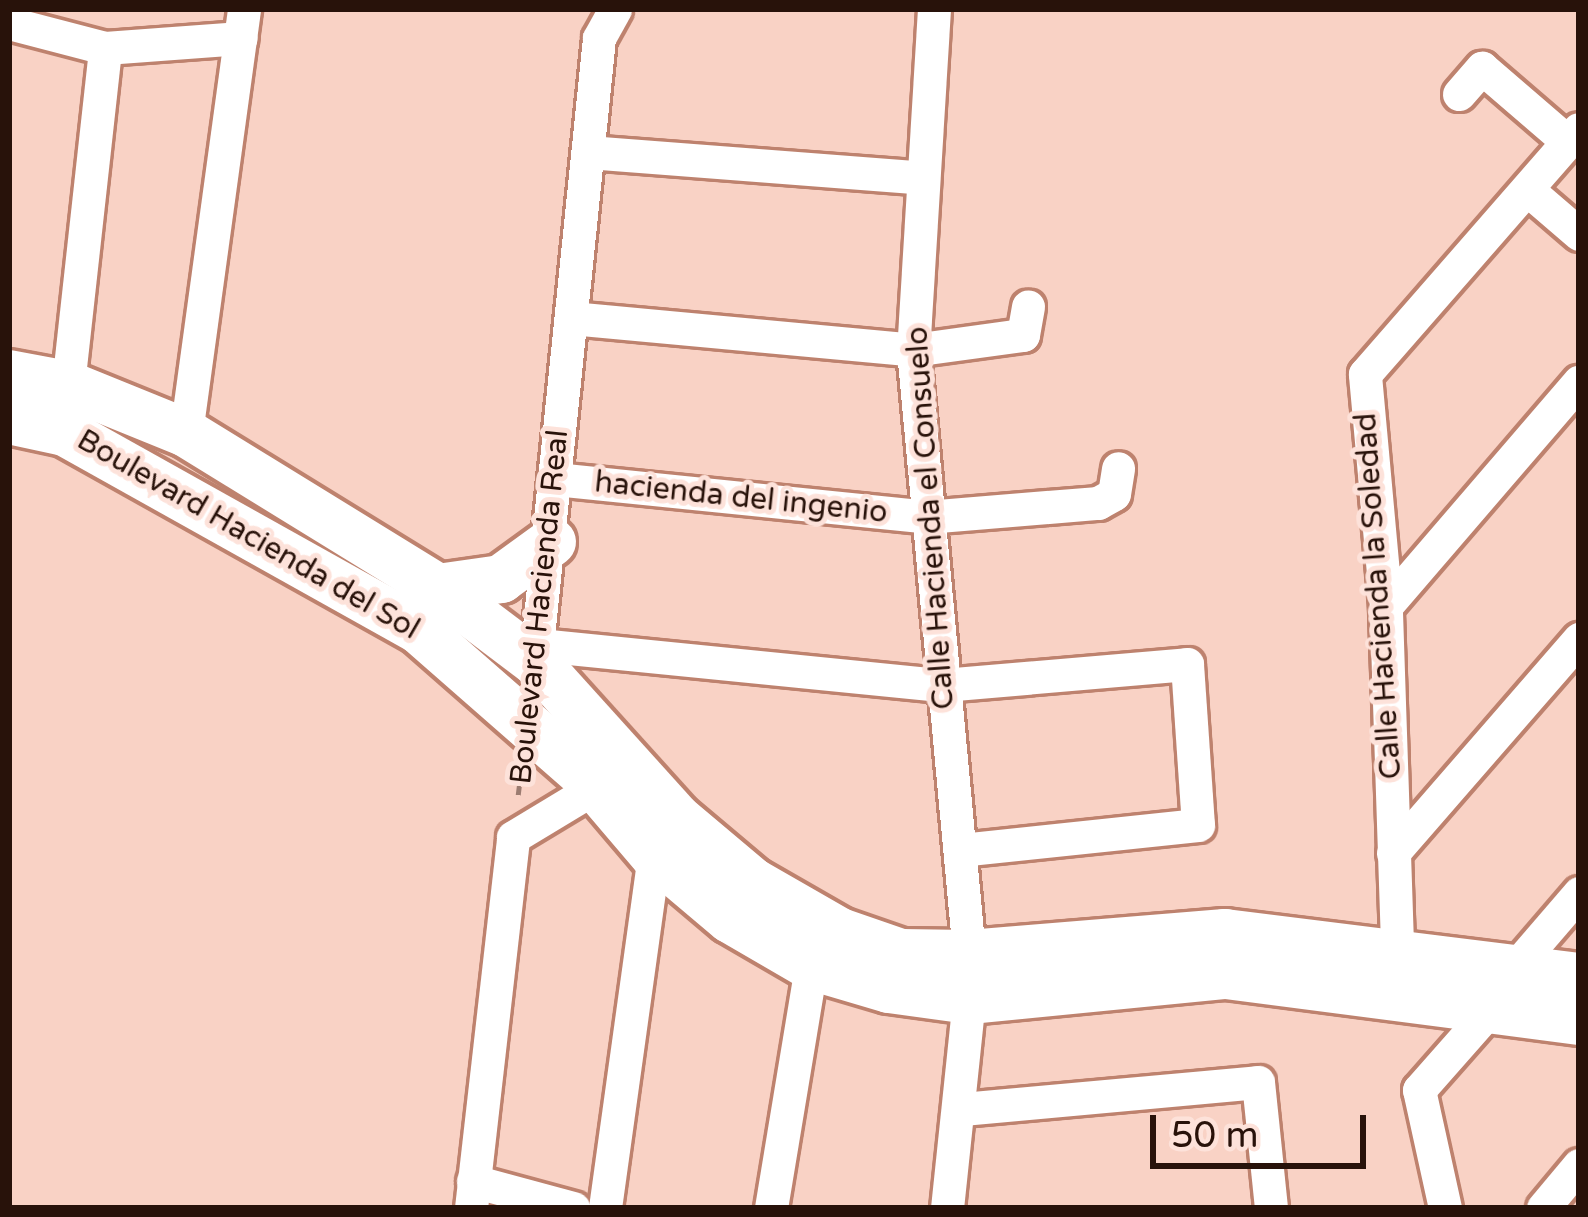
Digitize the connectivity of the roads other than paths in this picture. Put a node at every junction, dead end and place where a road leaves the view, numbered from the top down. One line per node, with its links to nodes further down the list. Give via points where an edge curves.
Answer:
1 (616, 9): 8 (street, Boulevard Hacienda Real, via 599,38)
2 (934, 9): 9 (street, Calle Hacienda el Consuelo)
3 (9, 23): 5 (street)
4 (242, 23): 5 (street); 19 (street)
5 (105, 48): 17 (street)
6 (1459, 94): 7 (street, via 1482,68)
7 (1574, 136): 10 (street, Calle Hacienda la Soledad)
8 (588, 152): 9 (street); 13 (street, Boulevard Hacienda Real)
9 (923, 178): 14 (street, Calle Hacienda el Consuelo)
10 (1529, 191): 11 (street); 25 (street, Calle Hacienda la Soledad, via 1365,374)
11 (1579, 234)
12 (1028, 306): 14 (street, via 1023,335)
13 (571, 318): 14 (street); 21 (street, Boulevard Hacienda Real)
14 (913, 350): 22 (street, Calle Hacienda el Consuelo)
15 (9, 374): 17 (street, Boulevard Hacienda del Sol)
16 (1579, 382): 25 (street)
17 (68, 385): 19 (street, Boulevard Hacienda del Sol)
18 (9, 420): 29 (street, Boulevard Hacienda del Sol, via 65,431 214,510 419,630)
19 (186, 433): 24 (street, Boulevard Hacienda del Sol)
20 (1118, 468): 22 (street, hacienda del ingenio, via 1114,494 1098,503)
21 (555, 479): 22 (street, hacienda del ingenio); 23 (street, Boulevard Hacienda Real)
22 (926, 517): 28 (street, Calle Hacienda el Consuelo)
23 (553, 542): 24 (street, via 501,579); 27 (street, Boulevard Hacienda Real)
24 (438, 588): 27 (street, Boulevard Hacienda del Sol)
25 (1386, 606): 32 (street, Calle Hacienda la Soledad)
26 (1579, 639): 32 (street)
27 (537, 653): 28 (street); 29 (street, Boulevard Hacienda Real); 37 (street, Boulevard Hacienda del Sol, via 677,818 753,882 840,932)
28 (943, 685): 31 (street, Calle Hacienda el Consuelo); 31 (street, via 1187,664 1198,825)
29 (527, 722): 30 (street, Boulevard Hacienda del Sol)
30 (596, 788): 33 (street, Boulevard Hacienda del Sol); 44 (street, via 513,836)
31 (962, 850): 37 (street, Calle Hacienda el Consuelo)
32 (1393, 853): 38 (street, Calle Hacienda la Soledad)
33 (654, 855): 35 (street, Boulevard Hacienda del Sol, via 730,919); 46 (street)
34 (1579, 893): 36 (street)
35 (811, 966): 37 (street, Boulevard Hacienda del Sol, via 889,989); 47 (street)
36 (1512, 971): 38 (street, Boulevard Hacienda del Sol); 39 (street, Boulevard Hacienda del Sol)
37 (969, 977): 38 (street, Boulevard Hacienda del Sol, via 1225,933); 42 (street, Calle Hacienda el Consuelo)
38 (1398, 977): 40 (street, Boulevard Hacienda del Sol)
39 (1579, 977)
40 (1486, 1014): 41 (street, Boulevard Hacienda del Sol); 50 (street, via 1419,1090)
41 (1579, 1021)
42 (962, 1109): 48 (street, Calle Hacienda el Consuelo); 49 (street, via 1258,1082)
43 (1579, 1166): 51 (street)
44 (472, 1195): 45 (street)
45 (573, 1208)
46 (604, 1208)
47 (771, 1208)
48 (947, 1208)
49 (1271, 1208)
50 (1445, 1208)
51 (1543, 1208)

